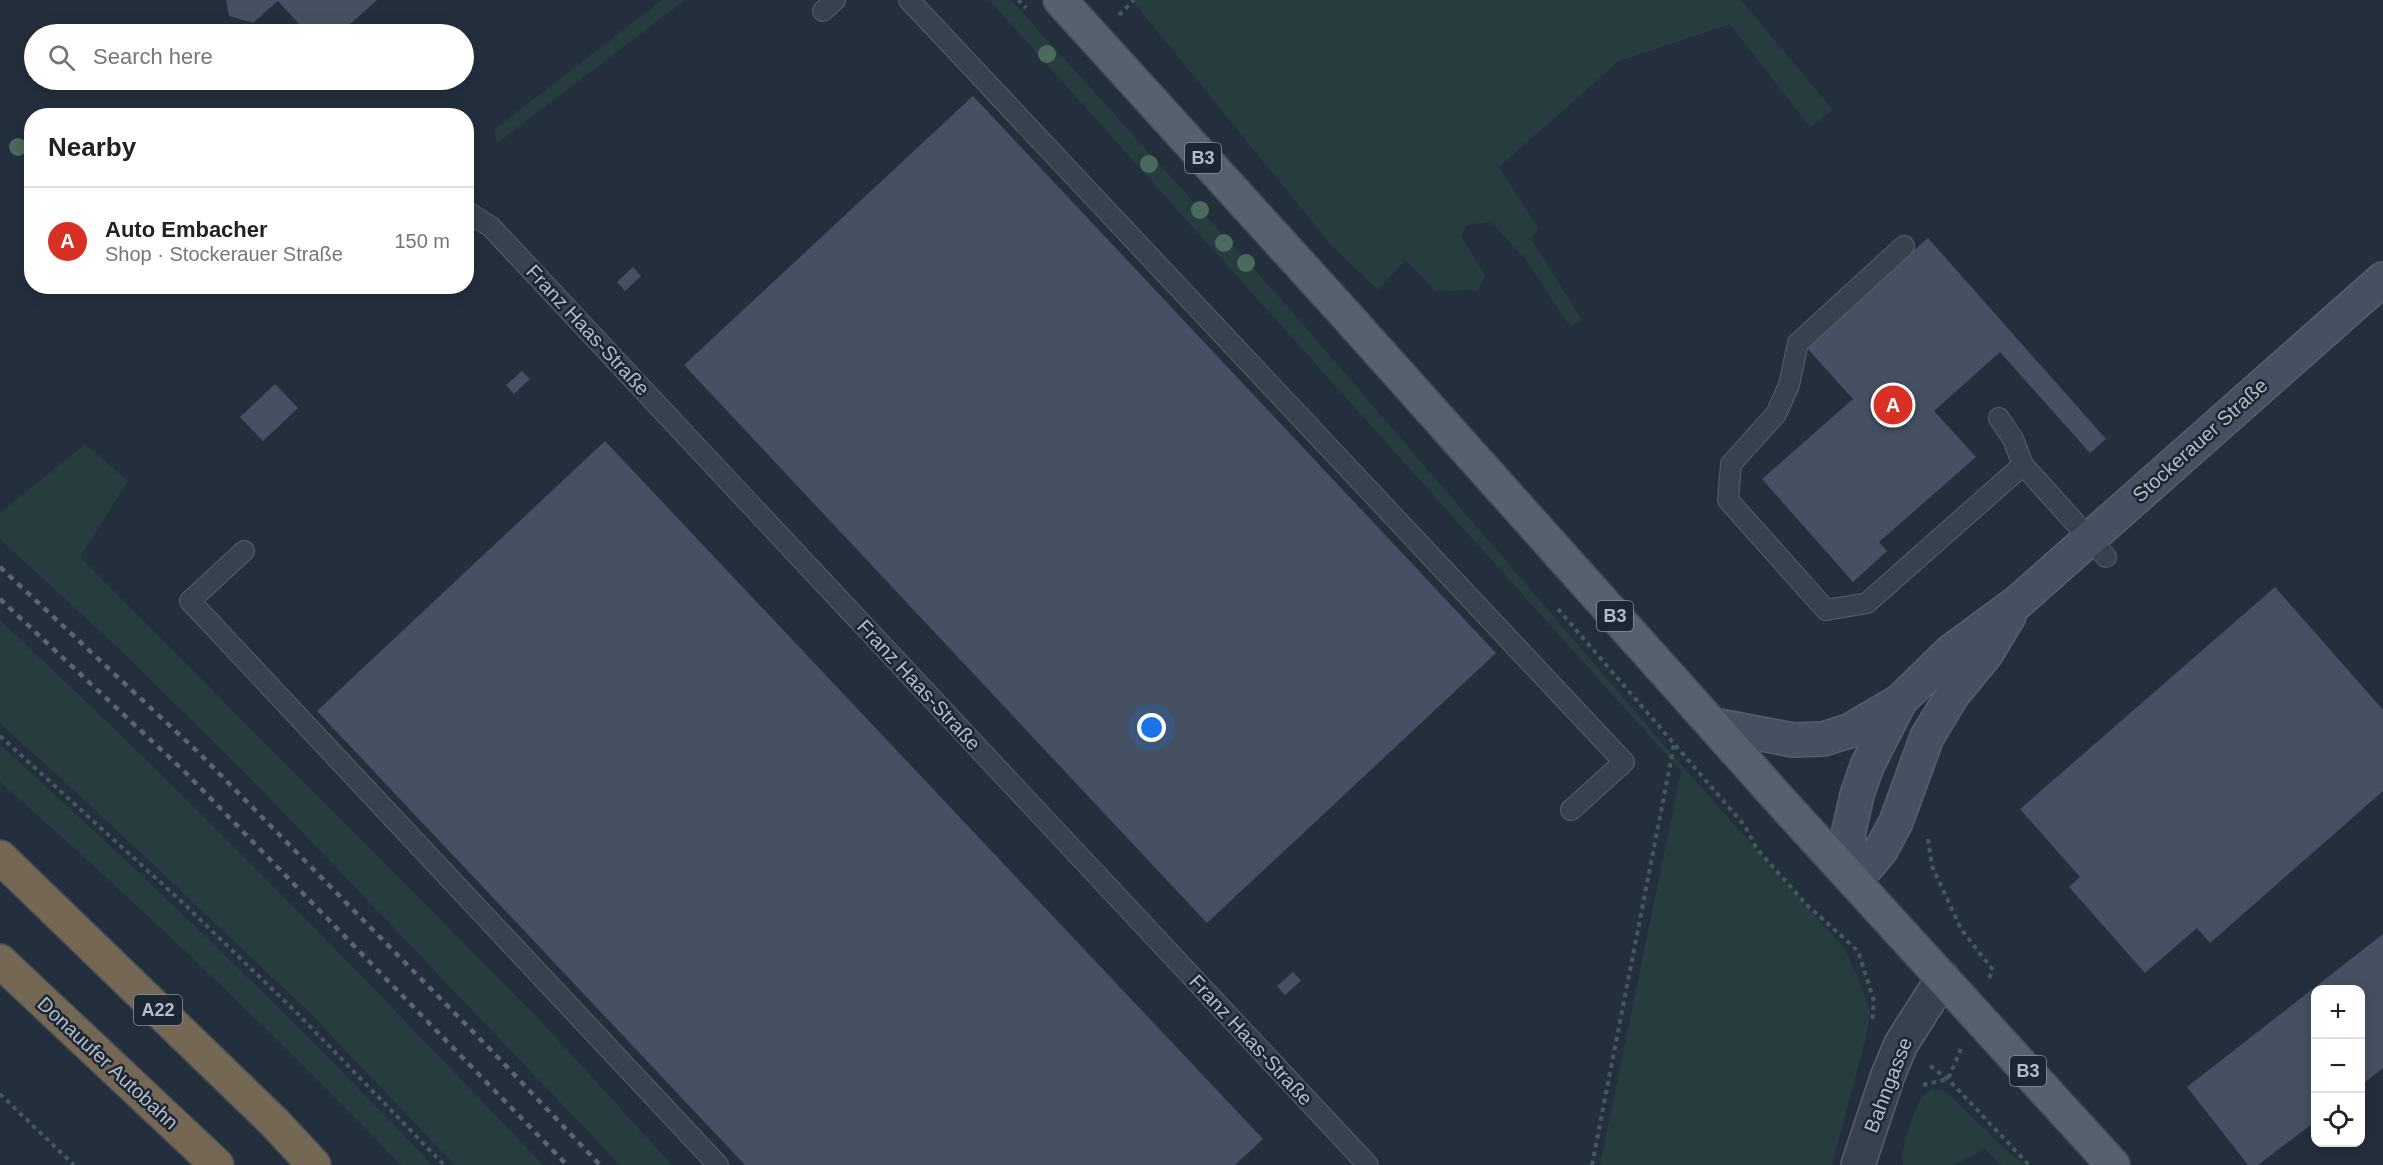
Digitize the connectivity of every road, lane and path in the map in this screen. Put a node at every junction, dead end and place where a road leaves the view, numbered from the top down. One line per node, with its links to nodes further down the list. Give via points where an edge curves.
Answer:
1 (909, 0): 18 (lane, via 1624,762)
2 (1018, 0): 4 (path)
3 (1060, 0): 15 (main road, B3)
4 (1026, 9)
5 (474, 216): 34 (lane, Franz Haas-Straße, via 491,227)
6 (1904, 246): 9 (lane, via 1798,343 1789,385 1776,414 1731,464 1728,500 1826,610 1867,603)
7 (2383, 279): 10 (street, Stockerauer Straße, via 2203,436)
8 (1999, 418): 9 (lane)
9 (2023, 465): 10 (lane)
10 (2097, 548): 13 (street, Stockerauer Straße)
11 (244, 551): 33 (lane, via 190,601)
12 (1551, 601): 17 (path)
13 (2018, 602): 14 (street, Stockerauer Straße, via 1950,652); 21 (street, Stockerauer Straße, via 1927,737 1896,822 1881,850)
14 (1900, 701): 15 (street, Stockerauer Straße, via 1849,731 1823,739 1793,740); 21 (street, Stockerauer Straße, via 1857,795 1848,835)
15 (1714, 725): 21 (main road, B3)
16 (0, 736): 32 (path, via 298,1014)
17 (1674, 744): 25 (path, via 1745,826 1757,849 1806,904 1858,951 1874,1000 1872,1023); 35 (path)
18 (1571, 810)
19 (1927, 835): 24 (path, via 1932,866 1961,929 1993,970)
20 (0, 857): 31 (highway, A22)
21 (1855, 881): 23 (main road, B3)
22 (0, 961): 30 (highway, Donauufer Autobahn)
23 (1943, 978): 24 (main road, B3); 25 (street, Bahngasse)
24 (1975, 1012): 26 (path); 38 (main road, B3)
25 (1901, 1044): 26 (path); 36 (street, Bahngasse)
26 (1948, 1079): 27 (path, via 1922,1085); 37 (path)
27 (1917, 1093)
28 (0, 1094): 29 (path)
29 (74, 1165)
30 (217, 1165)
31 (314, 1165)
32 (444, 1165)
33 (718, 1165)
34 (1368, 1165)
35 (1592, 1165)
36 (1858, 1165)
37 (2029, 1165)
38 (2113, 1165)

